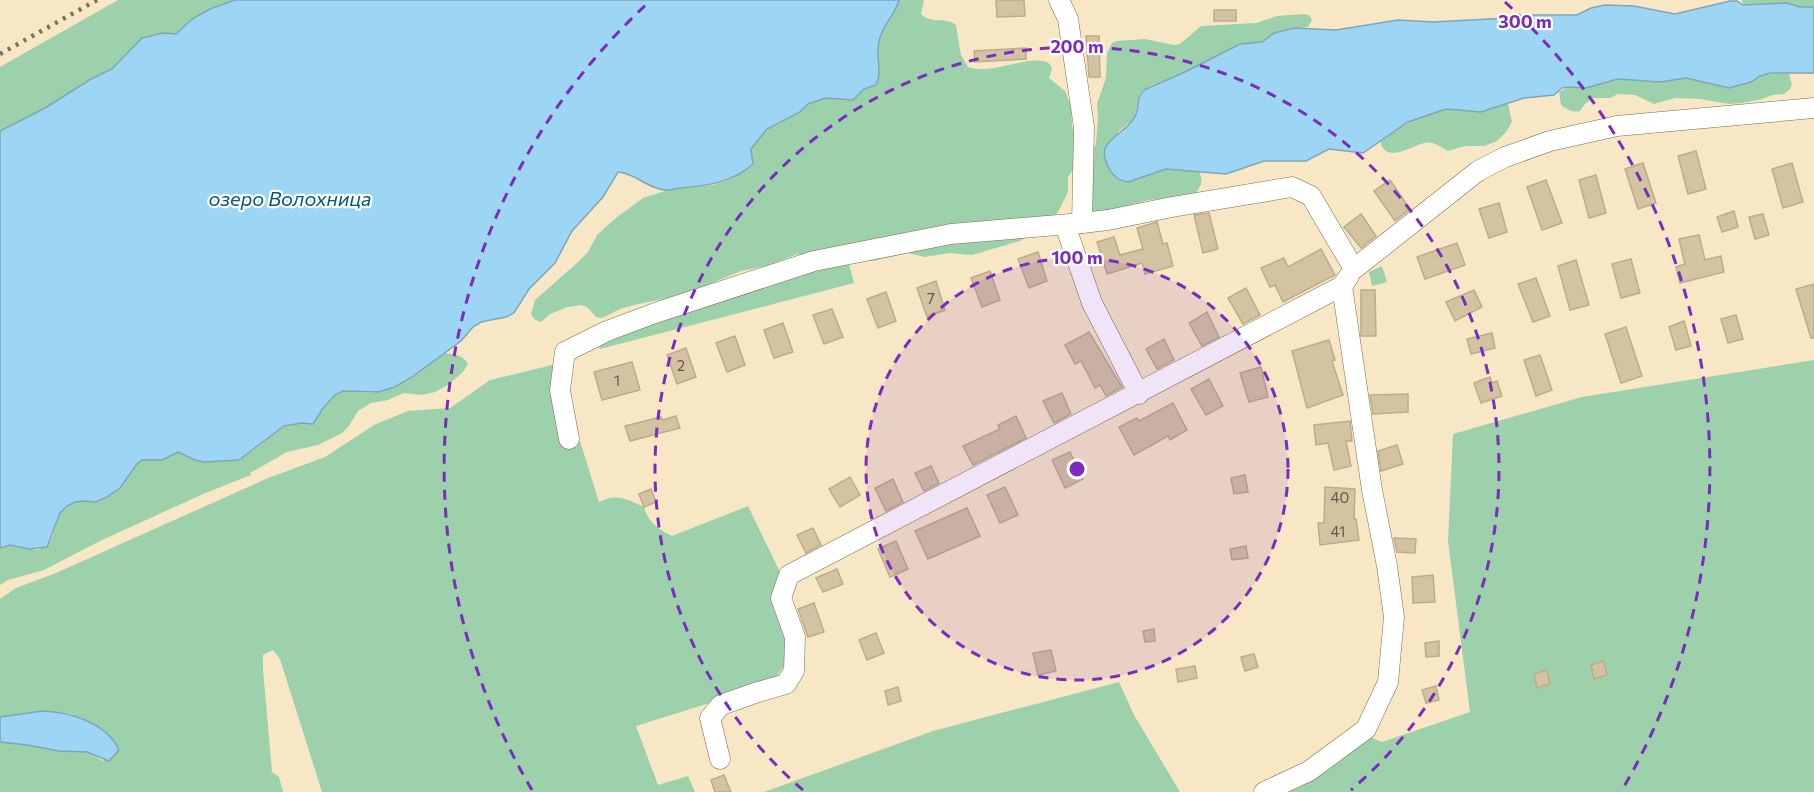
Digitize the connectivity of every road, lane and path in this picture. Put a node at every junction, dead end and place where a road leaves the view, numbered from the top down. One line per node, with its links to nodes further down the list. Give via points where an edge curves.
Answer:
1 (1059, 0): 3 (street, via 1068,19 1084,127)
2 (1814, 108): 4 (street, via 1617,126 1539,145 1478,171)
3 (1073, 224): 4 (street, via 1292,187 1311,196); 6 (street, via 1092,303); 7 (street, via 951,234 814,261 607,331 566,352 560,390)
4 (1354, 269): 5 (street)
5 (1342, 286): 6 (street); 9 (street, via 1394,617 1388,682 1366,729 1309,771)
6 (1139, 394): 8 (street, via 789,575 781,598 795,637 794,671 786,684 721,705 710,718)
7 (569, 439)
8 (720, 759)
9 (1264, 792)

